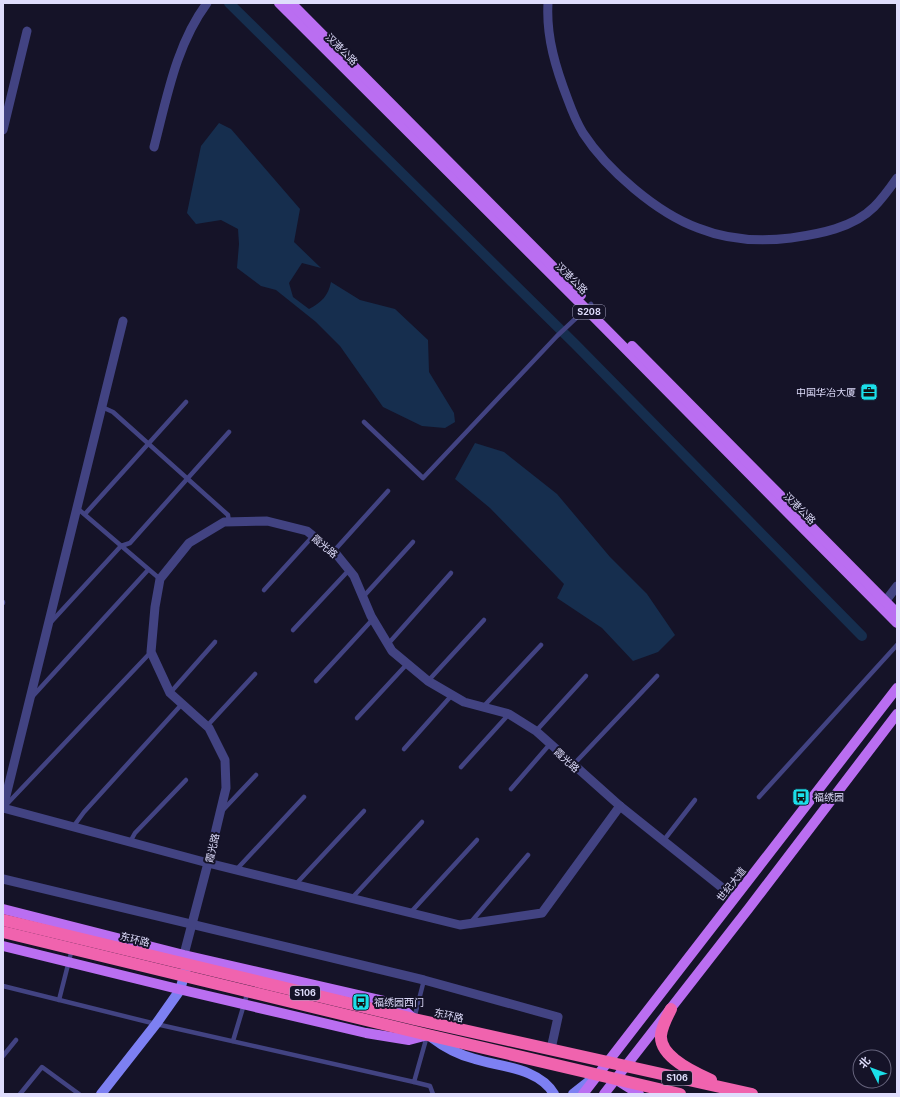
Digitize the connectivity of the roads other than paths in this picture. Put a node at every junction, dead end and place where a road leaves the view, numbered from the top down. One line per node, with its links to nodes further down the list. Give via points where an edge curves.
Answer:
1 (207, 3): 7 (street, via 190,29 174,71)
2 (279, 3): 9 (main road, 汉港公路 / S208)
3 (291, 3): 9 (main road, 汉港公路)
4 (548, 3): 8 (street, via 552,52 582,132 618,174 658,206 685,223 712,233 744,239 779,239 816,234 849,224 863,216 874,207)
5 (27, 31): 6 (street)
6 (3, 130)
7 (154, 147)
8 (897, 178)
9 (588, 306): 13 (lane, via 423,478); 32 (main road, 汉港公路 / S208)
10 (123, 321): 12 (street)
11 (186, 402): 15 (lane)
12 (102, 407): 15 (lane, via 113,412); 18 (street)
13 (364, 422)
14 (229, 432): 16 (lane)
15 (148, 443): 16 (lane); 19 (lane)
16 (188, 479): 20 (lane, via 228,515); 23 (lane, via 130,542)
17 (388, 491): 24 (lane)
18 (77, 508): 19 (lane); 37 (street)
19 (85, 514): 23 (lane)
20 (229, 522): 21 (street, 霞光路, via 267,521 307,531); 28 (street, 霞光路, via 224,522 189,543)
21 (313, 536): 24 (street, 霞光路); 30 (lane)
22 (413, 542): 31 (lane)
23 (121, 546): 26 (lane); 37 (lane)
24 (333, 552): 25 (street, 霞光路)
25 (349, 569): 31 (street, 霞光路); 38 (lane)
26 (148, 570): 28 (lane); 53 (lane)
27 (450, 573): 40 (lane)
28 (160, 580): 43 (street, 霞光路, via 154,607)
29 (897, 586): 32 (street)
30 (264, 590)
31 (363, 597): 34 (street, 霞光路)
32 (883, 604): 33 (main road, 汉港公路); 36 (main road, 汉港公路 / S208)
33 (897, 612)
34 (373, 619): 40 (street, 霞光路); 48 (lane)
35 (484, 620): 49 (lane)
36 (897, 623)
37 (49, 624): 53 (street)
38 (293, 630)
39 (215, 642): 51 (lane)
40 (388, 644): 44 (street, 霞光路)
41 (540, 645): 55 (lane)
42 (897, 645): 69 (lane)
43 (151, 652): 51 (street, 霞光路); 72 (lane)
44 (407, 664): 49 (street, 霞光路); 58 (lane)
45 (255, 674): 59 (lane)
46 (586, 676): 60 (lane)
47 (657, 676): 63 (lane)
48 (316, 682)
49 (428, 682): 52 (street, 霞光路)
50 (897, 688): 86 (main road, 世纪大道)
51 (170, 693): 54 (street, 霞光路)
52 (452, 696): 55 (street, 霞光路); 62 (lane)
53 (30, 699): 72 (street)
54 (183, 704): 59 (street, 霞光路); 76 (lane)
55 (483, 707): 56 (street, 霞光路)
56 (509, 714): 60 (street, 霞光路); 64 (lane)
57 (897, 714): 103 (main road)
58 (357, 718)
59 (207, 726): 74 (street, 霞光路, via 225,760 226,788)
60 (536, 732): 61 (street, 霞光路)
61 (550, 744): 63 (street, 霞光路); 67 (lane)
62 (404, 749)
63 (573, 765): 71 (street, 霞光路)
64 (461, 767)
65 (256, 775): 74 (lane)
66 (186, 780): 79 (lane, via 135,833)
67 (511, 789)
68 (304, 796): 82 (lane)
69 (759, 797)
70 (694, 800): 78 (lane)
71 (620, 806): 78 (street, 霞光路); 90 (street, via 542,914)
72 (3, 808): 76 (street)
73 (364, 811): 84 (lane)
74 (220, 812): 81 (street, 霞光路)
75 (422, 822): 85 (lane)
76 (73, 827): 79 (street)
77 (477, 840): 88 (lane)
78 (664, 840): 86 (street, 霞光路)
79 (130, 842): 81 (street)
80 (528, 855): 90 (lane)
81 (208, 864): 82 (street); 91 (street, 霞光路)
82 (236, 870): 84 (street)
83 (3, 879): 91 (street)
84 (295, 884): 85 (street)
85 (352, 898): 88 (street)
86 (735, 898): 111 (main road, 世纪大道)
87 (3, 909): 96 (main road)
88 (411, 912): 90 (street, via 460,925)
89 (3, 920): 96 (highway, 东环路 / S106)
90 (470, 923)
91 (191, 924): 96 (street, 霞光路); 97 (street)
92 (3, 932): 94 (highway, 东环路 / S106)
93 (3, 946): 95 (main road)
94 (72, 949): 95 (lane); 96 (highway, 东环路 / S106)
95 (69, 962): 99 (main road); 101 (lane)
96 (183, 967): 99 (street, 霞光路); 100 (highway, 东环路 / S106); 104 (highway, 东环路 / S106)
97 (424, 980): 104 (lane); 109 (street, via 558,1018)
98 (3, 986): 101 (lane)
99 (177, 989): 102 (main road); 105 (street, 霞光路)
100 (248, 991): 102 (lane); 106 (highway, 东环路 / S106)
101 (59, 1000): 105 (lane)
102 (244, 1005): 106 (main road, via 394,1038 409,1040); 108 (lane)
103 (671, 1009): 112 (main road); 116 (highway, via 661,1036 665,1049 690,1070)
104 (414, 1019): 109 (highway, 东环路 / S106)
105 (153, 1023): 108 (lane); 119 (street, 霞光路); 120 (street, 霞光路)
106 (428, 1035): 113 (highway, 东环路 / S106); 115 (lane); 122 (street, via 462,1055 529,1074 545,1083)
107 (16, 1040): 110 (lane)
108 (233, 1041): 115 (lane)
109 (551, 1049): 111 (highway, 东环路 / S106)
110 (3, 1056)
111 (608, 1062): 112 (highway, 东环路 / S106); 113 (main road, 世纪大道)
112 (626, 1065): 114 (main road); 116 (highway, 东环路 / S106)
113 (598, 1074): 114 (highway, 东环路 / S106); 123 (street); 124 (main road, 世纪大道)
114 (616, 1078): 125 (main road); 126 (street); 127 (main road); 128 (highway, 东环路 / S106)
115 (414, 1082): 121 (lane, via 430,1086)
116 (729, 1088): 129 (highway, 东环路 / S106)
117 (20, 1094): 118 (lane, via 42,1067)
118 (79, 1094)
119 (93, 1094)
120 (101, 1094)
121 (433, 1094)
122 (554, 1094)
123 (573, 1094)
124 (583, 1094)
125 (604, 1094)
126 (610, 1094)
127 (639, 1094)
128 (680, 1094)
129 (752, 1094)

